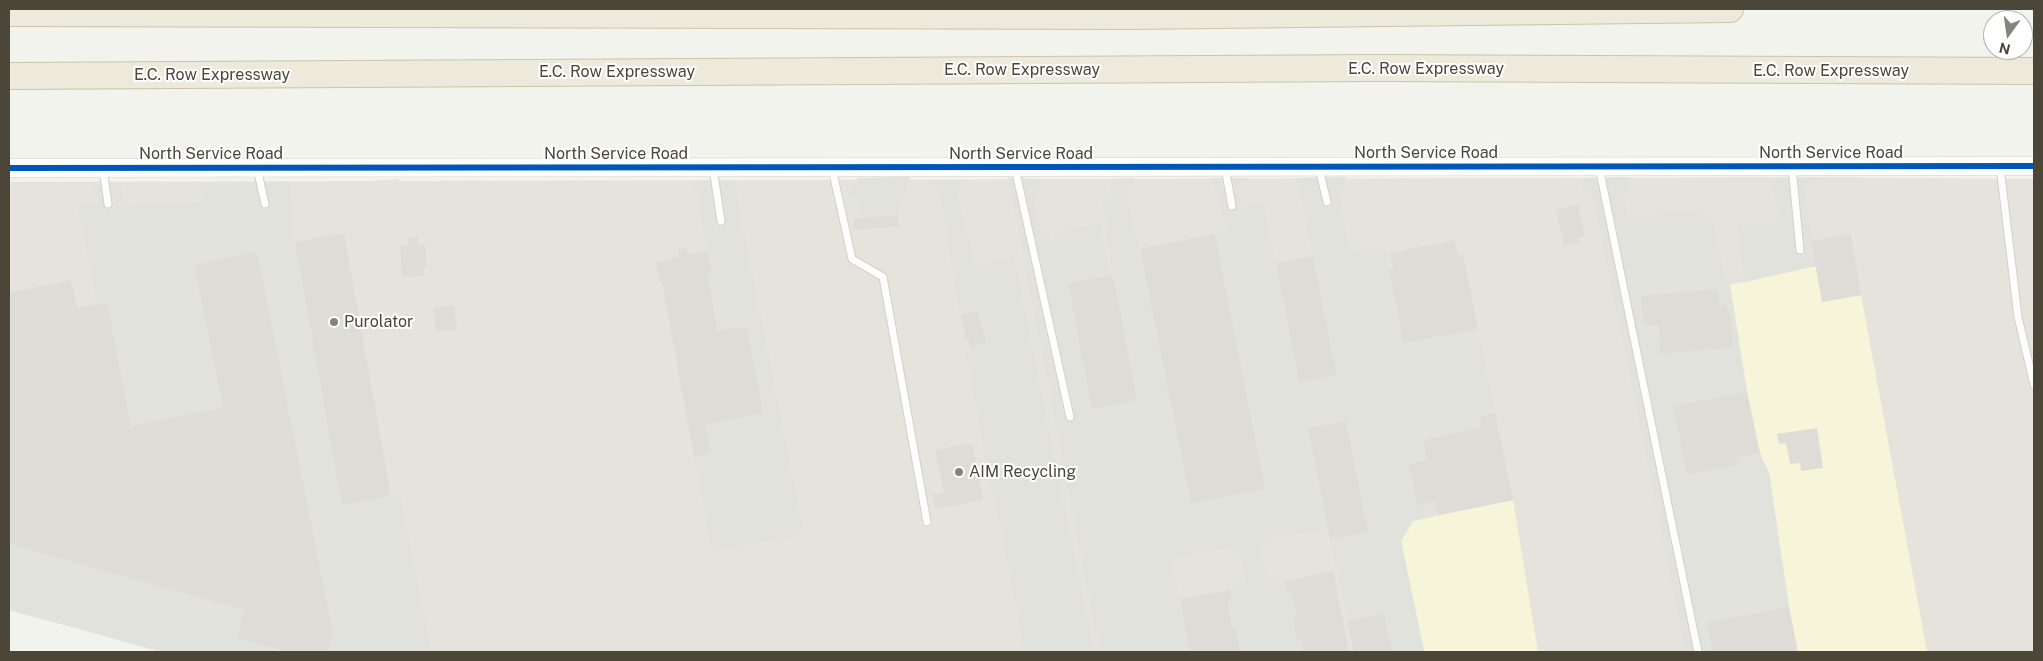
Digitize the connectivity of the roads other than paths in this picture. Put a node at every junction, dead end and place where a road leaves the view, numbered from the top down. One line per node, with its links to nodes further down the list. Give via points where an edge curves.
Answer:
1 (1730, 9): 2 (highway, via 1130,16)
2 (9, 13)
3 (2034, 71): 4 (highway, E.C. Row Expressway)
4 (1945, 72): 5 (highway, E.C. Row Expressway, via 1356,68); 6 (highway)
5 (9, 76)
6 (2034, 78)
7 (2000, 166): 8 (street, North Service Road); 13 (street, North Service Road); 25 (lane, via 2018,317)
8 (2034, 166)
9 (1015, 167): 10 (street, North Service Road); 18 (street, North Service Road); 26 (lane)
10 (1224, 167): 11 (street, North Service Road); 22 (lane)
11 (1319, 167): 12 (street, North Service Road); 19 (lane)
12 (1599, 167): 13 (street, North Service Road); 28 (lane)
13 (1792, 167): 24 (lane)
14 (9, 168): 15 (street, North Service Road)
15 (103, 168): 16 (street, North Service Road); 20 (lane)
16 (257, 168): 17 (street, North Service Road); 21 (lane)
17 (713, 168): 18 (street, North Service Road); 23 (lane)
18 (832, 168): 27 (lane, via 852,259 882,277)
19 (1326, 202)
20 (108, 204)
21 (265, 204)
22 (1232, 206)
23 (722, 221)
24 (1800, 250)
25 (2034, 384)
26 (1070, 417)
27 (927, 522)
28 (1698, 652)

